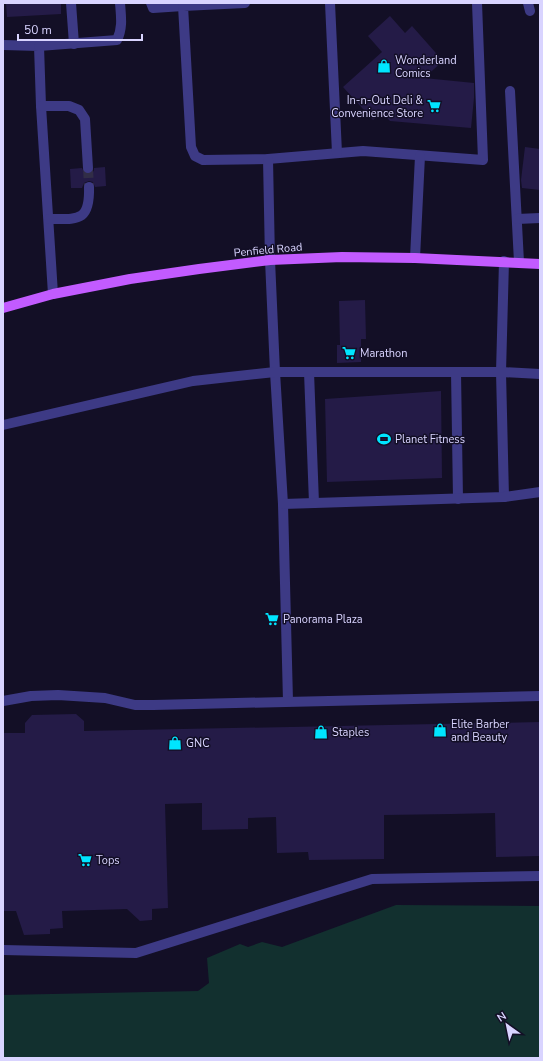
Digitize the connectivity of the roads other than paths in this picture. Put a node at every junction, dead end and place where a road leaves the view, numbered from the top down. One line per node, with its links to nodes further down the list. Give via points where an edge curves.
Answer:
1 (71, 3): 8 (lane)
2 (120, 3): 8 (lane, via 121,24 117,40)
3 (151, 3): 7 (lane, via 153,8)
4 (245, 3): 7 (lane)
5 (330, 3): 13 (lane)
6 (477, 3): 14 (lane, via 483,160)
7 (183, 6): 15 (lane, via 191,147 195,156 203,160)
8 (74, 44): 10 (lane)
9 (3, 45): 10 (lane)
10 (39, 46): 12 (lane)
11 (510, 91): 20 (lane)
12 (41, 106): 16 (lane, via 69,106 79,110 85,119); 19 (lane)
13 (337, 153): 14 (lane, via 363,151); 15 (lane)
14 (420, 156): 21 (lane)
15 (268, 159): 22 (lane)
16 (88, 168)
17 (89, 187): 19 (lane, via 90,199 87,210 80,217)
18 (540, 218): 20 (lane)
19 (49, 219): 26 (lane)
20 (517, 219): 24 (lane)
21 (415, 258): 22 (main road, Penfield Road, via 342,257); 23 (main road, Penfield Road)
22 (270, 260): 26 (main road, Penfield Road, via 137,278); 28 (lane)
23 (504, 261): 24 (main road, Penfield Road); 31 (lane)
24 (520, 262): 25 (main road, Penfield Road)
25 (540, 264)
26 (53, 294): 27 (main road, Penfield Road)
27 (3, 308)
28 (275, 372): 29 (lane); 33 (lane, via 193,381); 38 (lane)
29 (309, 372): 30 (lane); 37 (lane)
30 (456, 372): 31 (lane); 36 (lane)
31 (501, 372): 32 (lane); 35 (lane)
32 (540, 374)
33 (3, 425)
34 (540, 492): 35 (lane)
35 (504, 497): 36 (lane)
36 (458, 499): 37 (lane)
37 (314, 503): 38 (lane)
38 (283, 504): 41 (lane)
39 (540, 696): 41 (lane)
40 (3, 701): 41 (lane, via 58,695 105,698 135,705)
41 (288, 701)
42 (540, 876): 43 (lane, via 372,879 136,953)
43 (3, 950)

